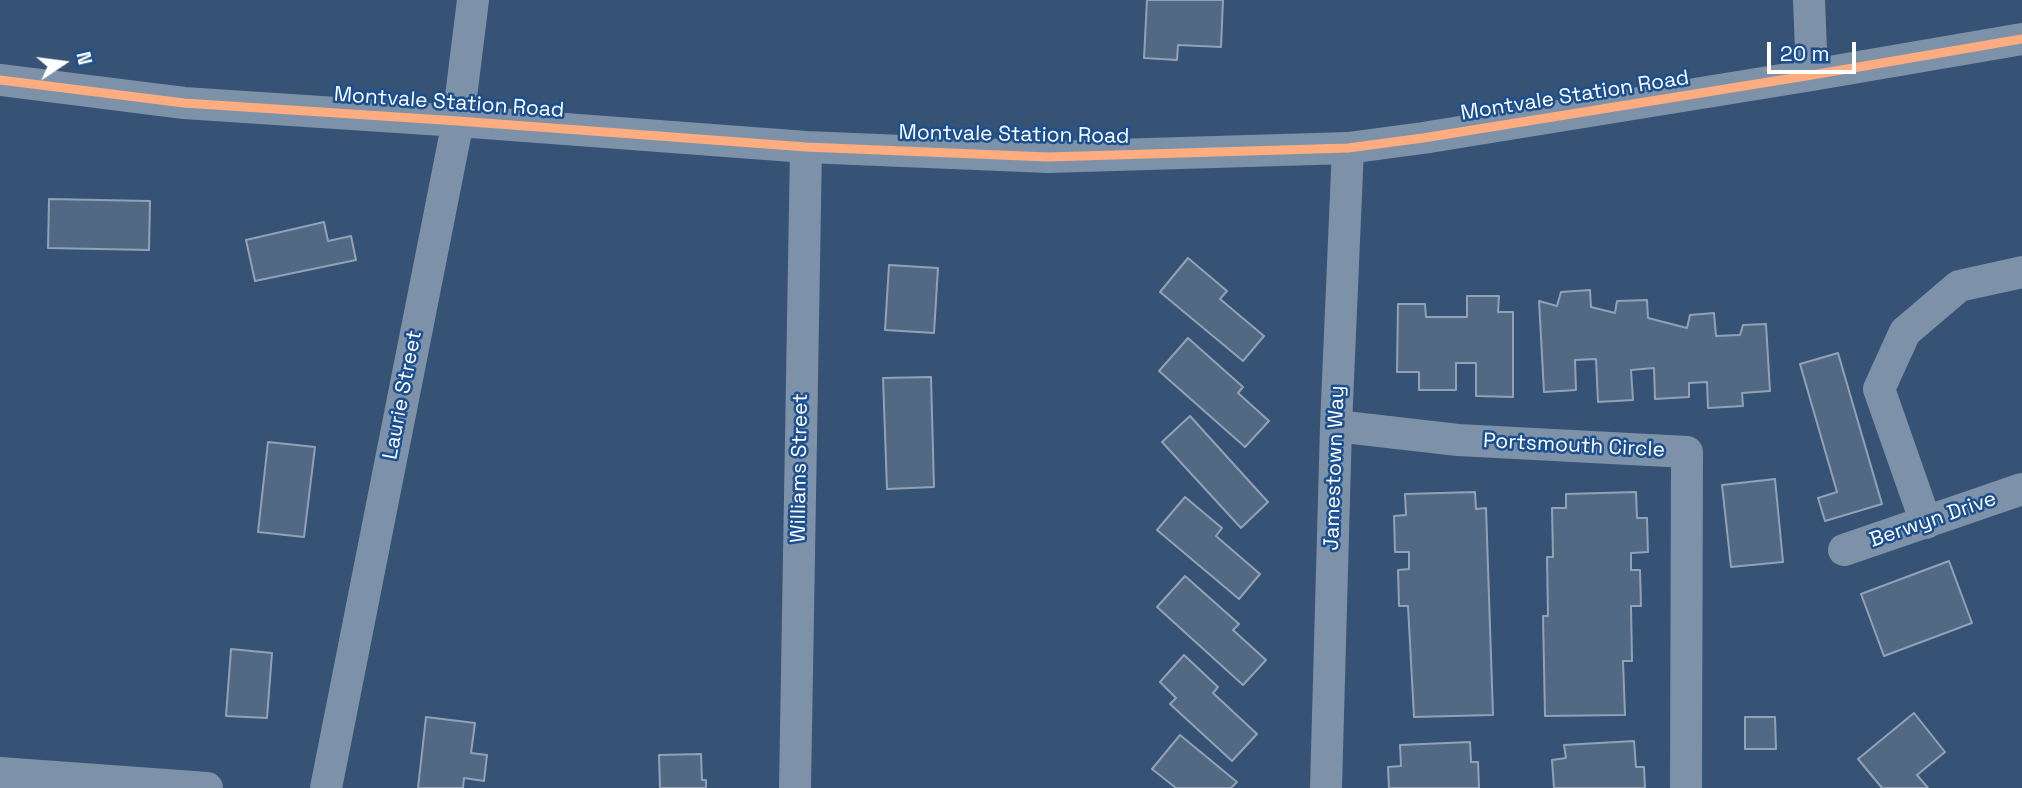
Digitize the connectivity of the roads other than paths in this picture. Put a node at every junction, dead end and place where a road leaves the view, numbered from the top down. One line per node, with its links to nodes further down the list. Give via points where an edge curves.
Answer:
1 (473, 0): 6 (street, Laurie Street)
2 (1809, 0): 4 (street)
3 (2022, 39): 4 (street, Montvale Station Road)
4 (1812, 75): 8 (street, Montvale Station Road)
5 (0, 80): 6 (street, Montvale Station Road, via 184,103)
6 (458, 121): 7 (street, Montvale Station Road); 16 (street, Laurie Street)
7 (806, 147): 8 (street, Montvale Station Road, via 1048,157); 17 (street, Williams Street)
8 (1348, 148): 10 (street, Jamestown Way)
9 (2022, 272): 12 (street, via 1959,286 1905,332 1879,389)
10 (1336, 426): 18 (street, Jamestown Way); 19 (street, Portsmouth Circle, via 1458,440 1687,452)
11 (2022, 489): 12 (street, Berwyn Drive)
12 (1926, 523): 13 (street, Berwyn Drive)
13 (1844, 550)
14 (0, 773): 15 (street)
15 (207, 788)
16 (326, 788)
17 (794, 788)
18 (1326, 788)
19 (1686, 788)

